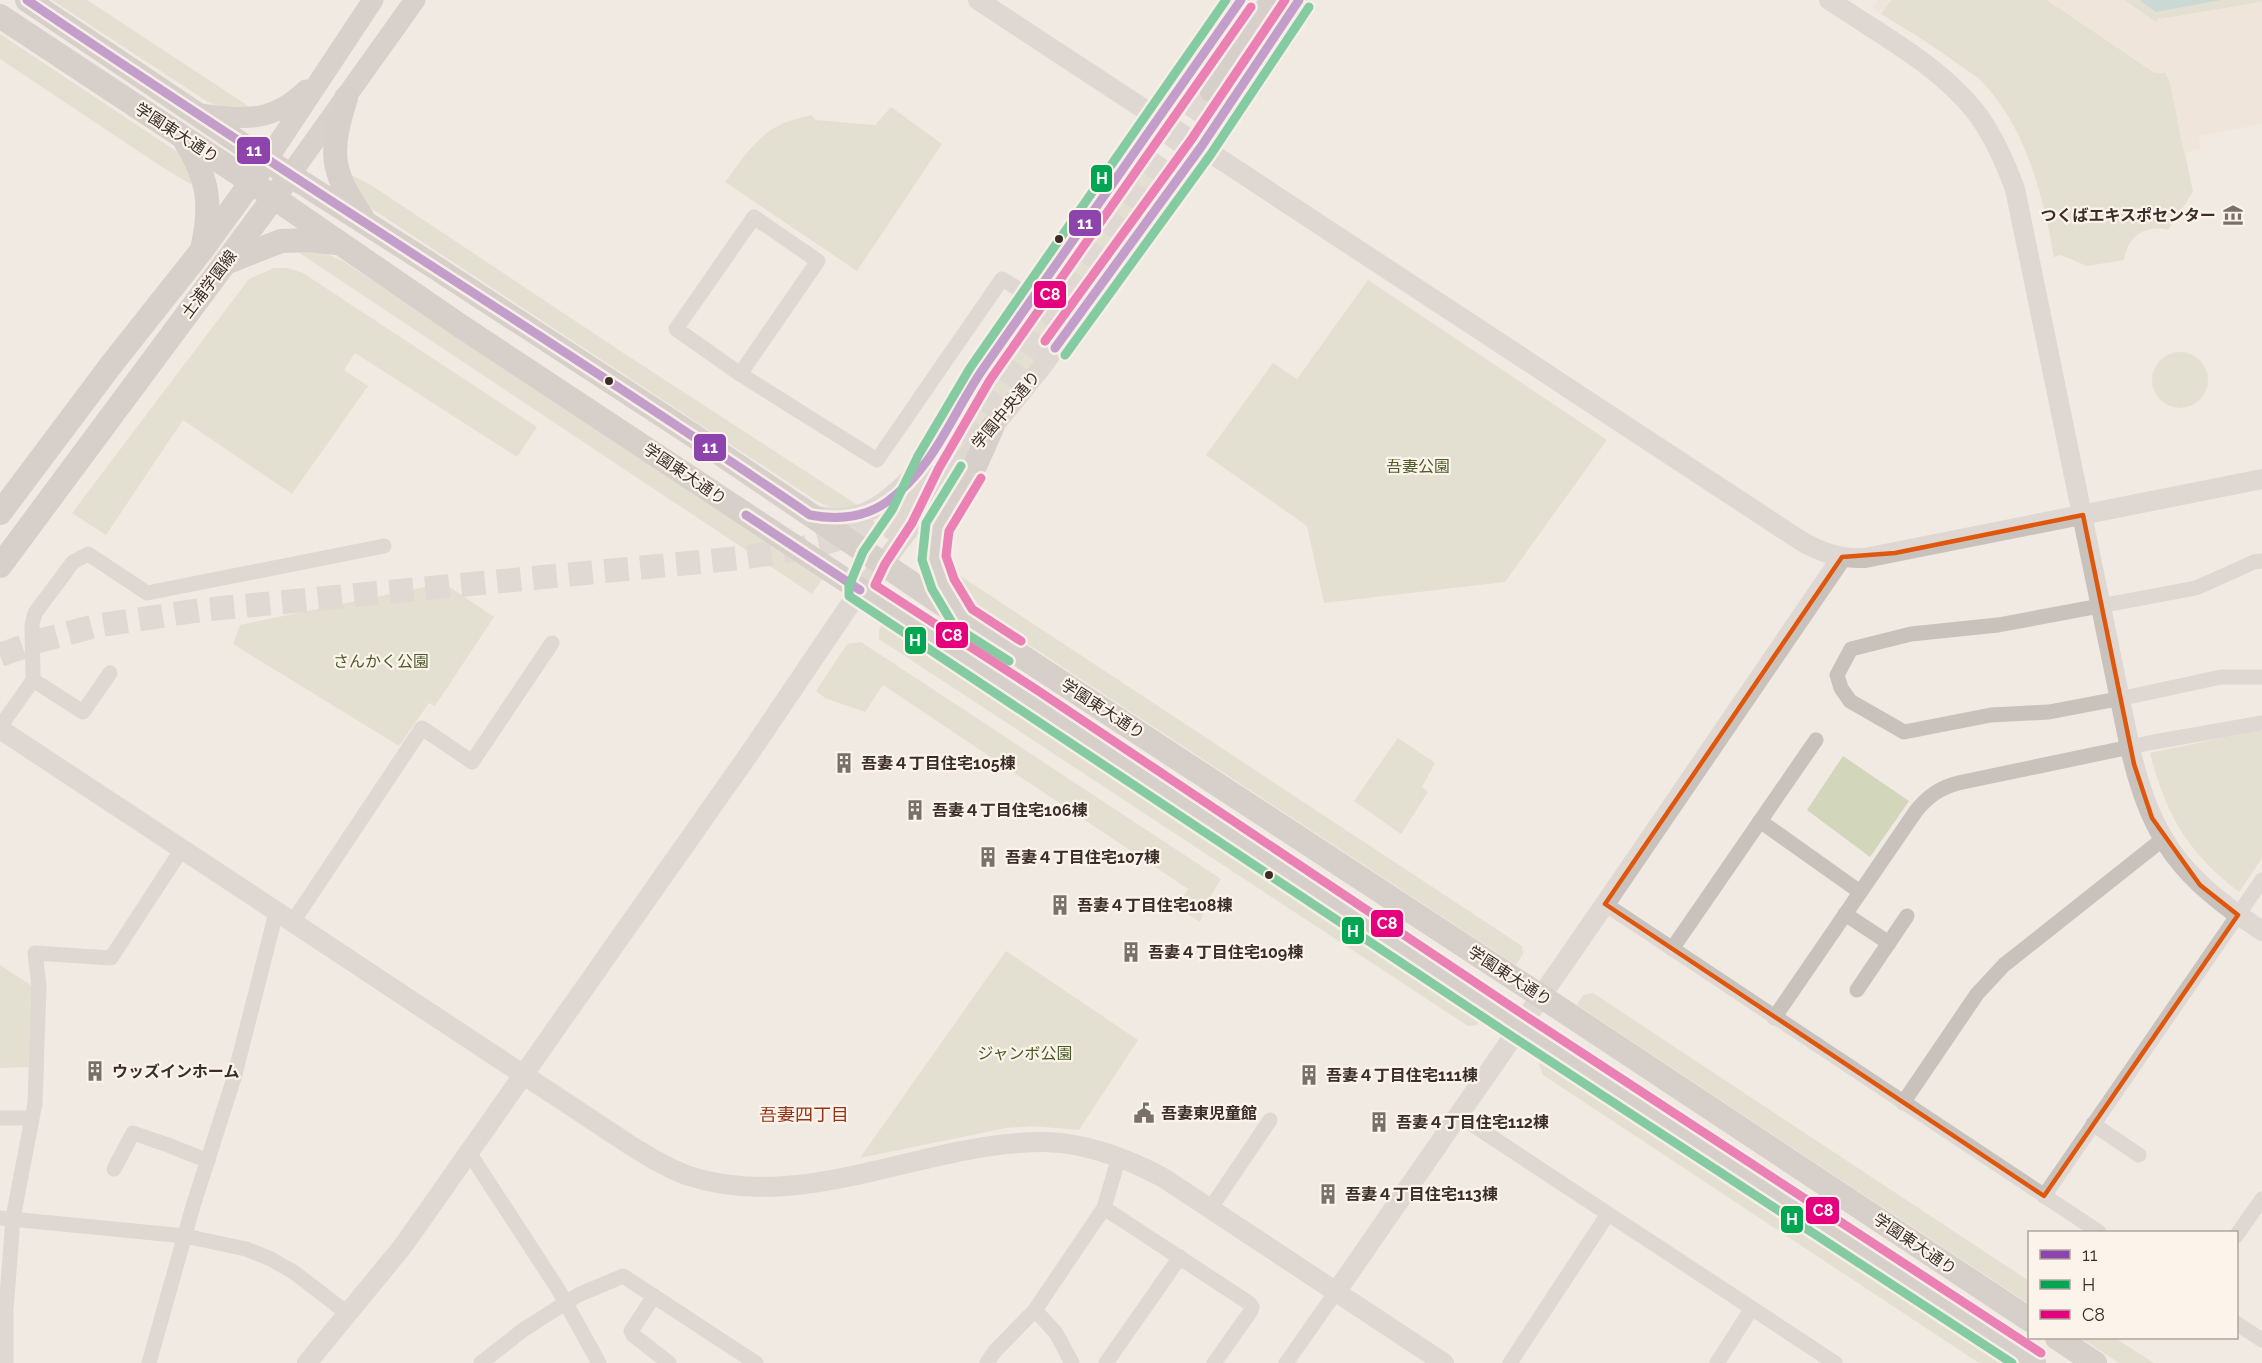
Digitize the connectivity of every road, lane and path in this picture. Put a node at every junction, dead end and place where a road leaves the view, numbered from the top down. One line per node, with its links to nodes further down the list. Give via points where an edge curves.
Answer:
1 (27, 0): 13 (main road, 学園東大通り)
2 (373, 0): 10 (main road, 土浦学園線)
3 (415, 0): 12 (main road, 土浦学園線)
4 (978, 0): 14 (street)
5 (1241, 0): 14 (street, 学園中央通り)
6 (1272, 0): 11 (main road)
7 (1299, 0): 16 (street, 学園中央通り)
8 (1829, 0): 32 (street, via 1952,86 1976,112 2004,161 2015,189)
9 (0, 16): 15 (main road, 学園東大通り)
10 (324, 73): 13 (main road, via 292,104 277,112 245,118); 17 (main road, 土浦学園線)
11 (1211, 90)
12 (346, 98): 18 (main road, 土浦学園線); 21 (main road, via 334,156 340,181)
13 (200, 114): 17 (main road, 学園東大通り)
14 (1158, 119): 16 (street); 25 (street, 学園中央通り)
15 (183, 137): 19 (main road, 学園東大通り); 23 (main road, via 208,192)
16 (1201, 147): 27 (street, 学園中央通り, via 1041,368); 34 (street, via 1798,539)
17 (267, 160): 18 (main road, 学園東大通り); 19 (main road, 土浦学園線)
18 (290, 175): 20 (main road, 土浦学園線); 21 (main road, 学園東大通り)
19 (252, 182): 20 (main road, 学園東大通り); 23 (main road, 土浦学園線)
20 (274, 198): 22 (main road, 学園東大通り); 24 (main road, 土浦学園線)
21 (369, 226): 31 (main road, 学園東大通り, via 671,420)
22 (342, 244): 24 (main road, via 281,241); 38 (main road, 学園東大通り)
23 (202, 250): 30 (main road, 土浦学園線)
24 (225, 263): 37 (main road, 土浦学園線)
25 (1033, 298): 26 (street, via 1002,279 877,460); 28 (street, 学園中央通り, via 980,374)
26 (740, 374): 26 (street, via 676,329 754,217 818,261)
27 (992, 428): 35 (street, 学園中央通り); 40 (main road, via 975,466 937,527 934,557 943,584)
28 (928, 462): 31 (street, via 888,501 864,514 830,519); 35 (street, 学園中央通り)
29 (2262, 479): 32 (street)
30 (0, 513)
31 (810, 515): 35 (main road, 学園東大通り)
32 (2083, 515): 34 (street, via 1895,553); 39 (street)
33 (384, 546): 44 (street, via 147,593 88,554 73,562 35,613)
34 (1842, 558): 55 (street)
35 (878, 561): 38 (street, 学園中央通り); 40 (main road, 学園東大通り)
36 (2262, 561): 39 (street, via 2196,588)
37 (0, 566)
38 (860, 590): 66 (main road, 学園東大通り); 67 (street, 学園中央通り)
39 (2101, 604): 45 (street); 45 (street, via 1998,625 1911,634 1851,649 1837,675 1850,701 1904,732 1991,715 2049,712)
40 (963, 618): 64 (main road, 学園東大通り)
41 (552, 643): 59 (street, via 472,762 422,728)
42 (110, 672): 44 (street, via 83,712)
43 (2262, 677): 45 (street, via 2221,677)
44 (33, 680): 47 (street)
45 (2120, 699): 49 (street)
46 (2262, 723): 49 (street)
47 (0, 728): 52 (street)
48 (1816, 740): 50 (street)
49 (2130, 748): 51 (street, via 2142,794); 54 (street, via 1938,790 1923,801)
50 (1760, 820): 54 (street); 62 (street)
51 (2163, 839): 57 (street, via 2200,885); 68 (street, via 2004,965 1977,994)
52 (182, 849): 59 (street); 71 (street, via 111,958 35,953 39,986 35,1103)
53 (2262, 880): 57 (street)
54 (1860, 892): 56 (street)
55 (1605, 904): 62 (street); 64 (street)
56 (1845, 914): 61 (street); 65 (street)
57 (2238, 915): 60 (street); 73 (street)
58 (1907, 916): 61 (street)
59 (284, 918): 67 (street); 77 (street)
60 (2262, 931)
61 (1889, 943): 63 (street)
62 (1672, 949): 65 (street)
63 (1857, 990)
64 (1541, 996): 66 (street); 95 (main road, 学園東大通り)
65 (1774, 1018): 68 (street)
66 (1520, 1027): 69 (street); 115 (main road, 学園東大通り)
67 (525, 1075): 74 (street, 学園中央通り); 76 (street, via 660,1163 686,1175 725,1184 791,1187 1021,1143 1062,1144)
68 (1903, 1103): 79 (street)
69 (1458, 1115): 83 (street); 89 (street)
70 (0, 1118): 71 (street)
71 (31, 1118): 84 (street)
72 (1270, 1120): 82 (street)
73 (2093, 1124): 75 (street); 79 (street)
74 (470, 1154): 91 (street); 94 (street, 学園中央通り, via 403,1246)
75 (2139, 1155)
76 (1119, 1157): 81 (street); 82 (street, via 1162,1178)
77 (208, 1161): 78 (street, via 133,1133); 87 (street)
78 (114, 1168)
79 (2044, 1196): 85 (street)
80 (2262, 1199): 86 (street)
81 (1104, 1208): 88 (street); 93 (street)
82 (1210, 1209): 89 (street)
83 (1608, 1214): 92 (street); 112 (street)
84 (6, 1218): 87 (street); 99 (street)
85 (2096, 1231)
86 (2238, 1233)
87 (184, 1236): 94 (street, via 246,1249 271,1259 313,1285); 100 (street)
88 (1180, 1257): 108 (street); 109 (street, via 1252,1307)
89 (1336, 1292): 110 (street); 111 (street)
90 (654, 1296): 91 (street, via 623,1276); 104 (street, via 631,1331); 105 (street)
91 (566, 1302): 102 (street); 103 (street)
92 (1752, 1308): 113 (street); 114 (street)
93 (1035, 1310): 106 (street); 107 (street, via 1056,1333)
94 (346, 1313): 101 (street, 学園中央通り)
95 (2028, 1319)
96 (2238, 1324): 98 (street)
97 (2058, 1339): 116 (main road)
98 (2262, 1340)
99 (6, 1363)
100 (149, 1363)
101 (307, 1363)
102 (481, 1363)
103 (599, 1363)
104 (669, 1363)
105 (756, 1363)
106 (987, 1363)
107 (1072, 1363)
108 (1106, 1363)
109 (1214, 1363)
110 (1286, 1363)
111 (1443, 1363)
112 (1510, 1363)
113 (1717, 1363)
114 (1835, 1363)
115 (2034, 1363)
116 (2095, 1363)

